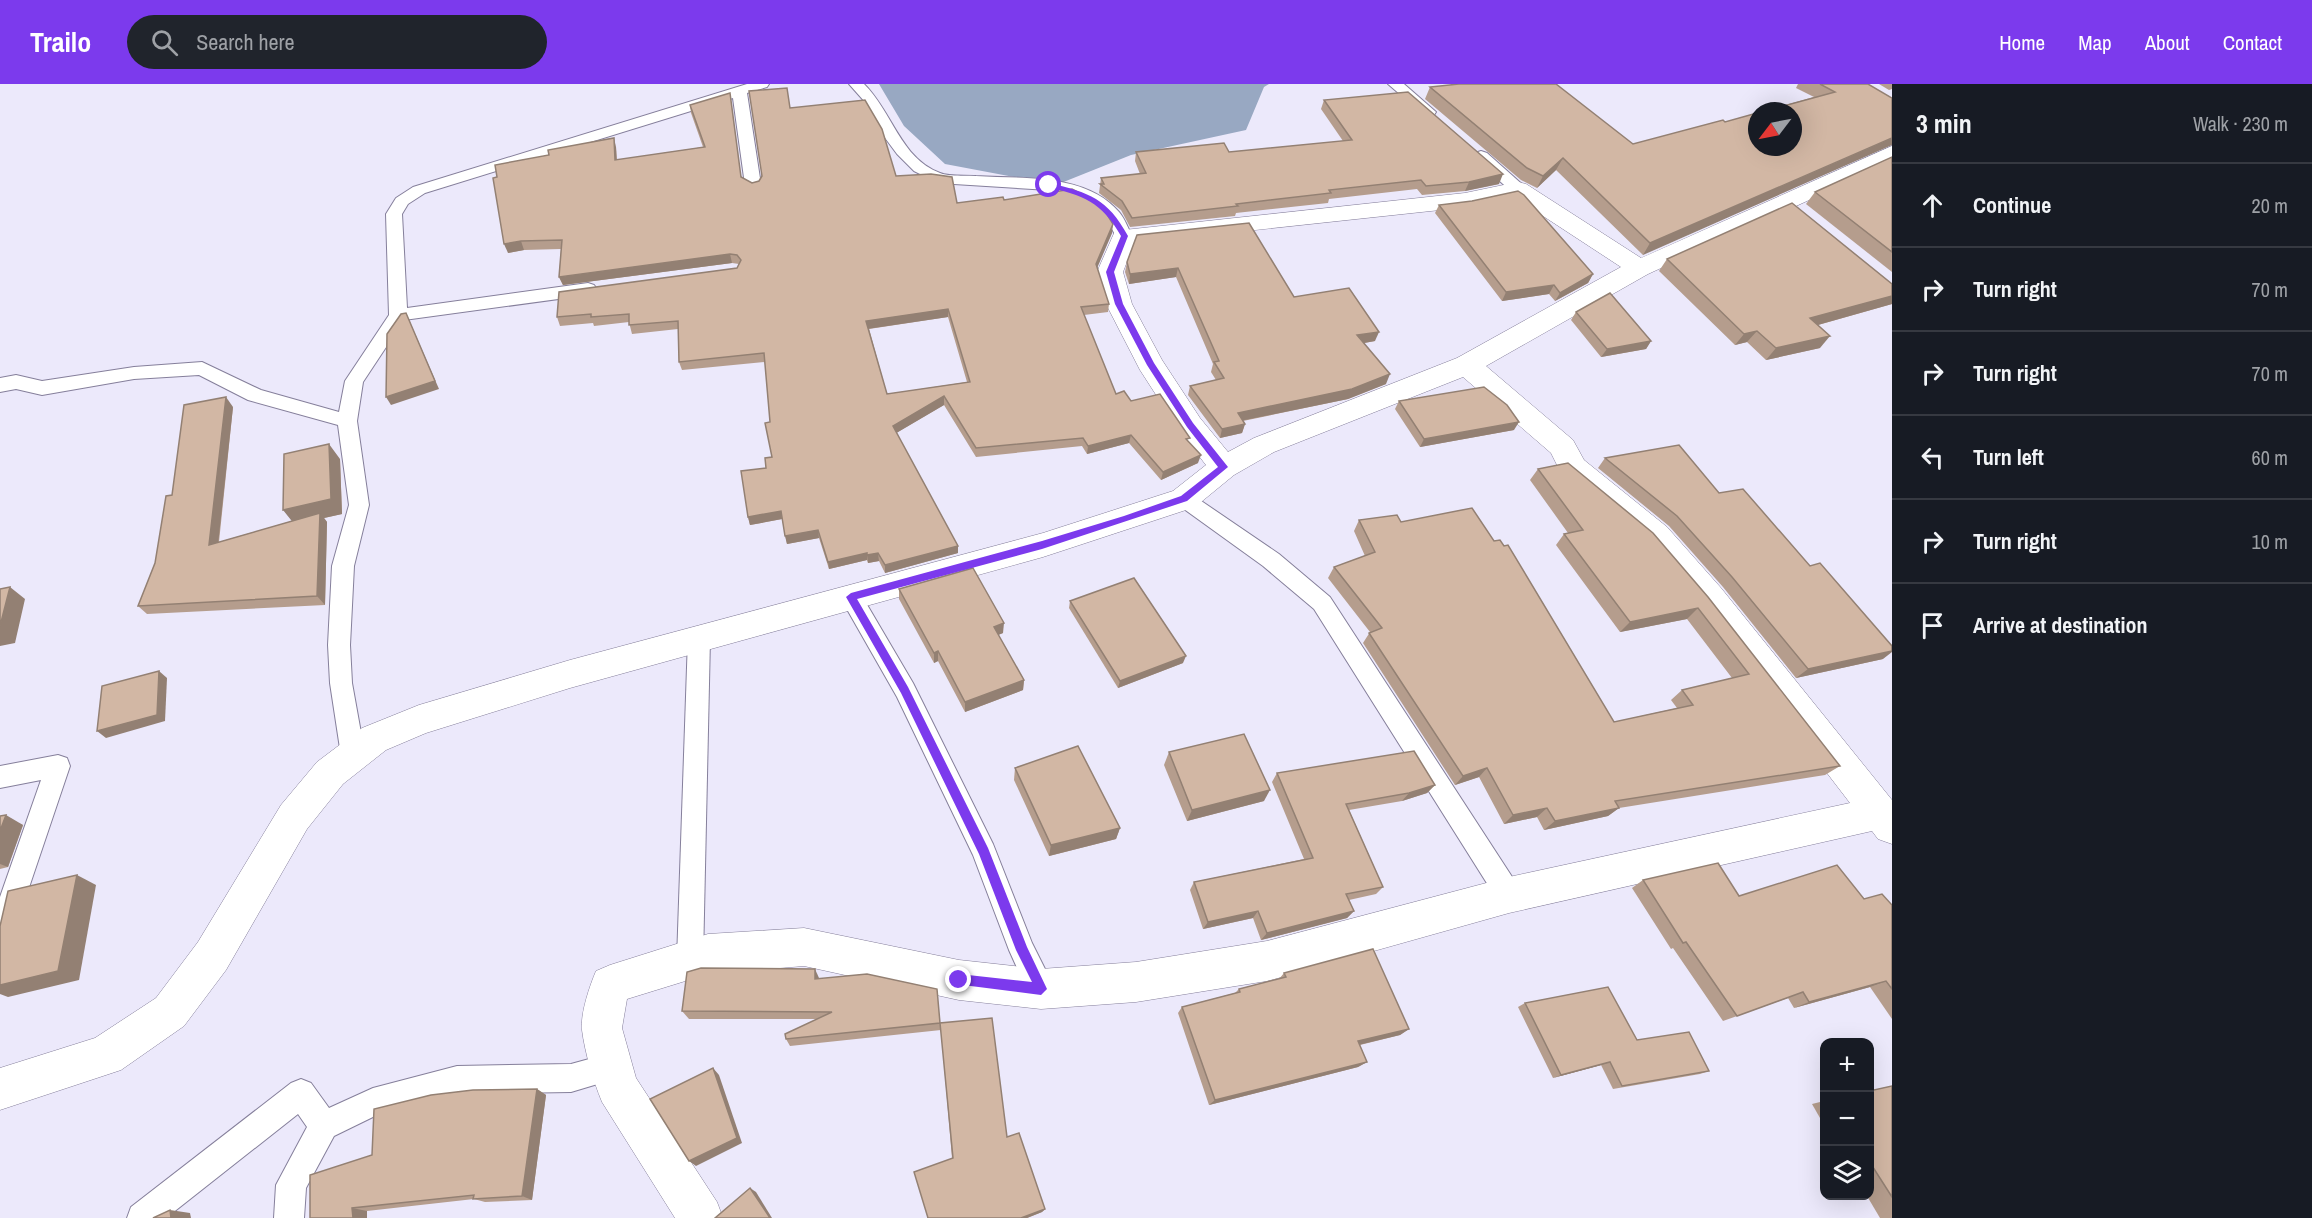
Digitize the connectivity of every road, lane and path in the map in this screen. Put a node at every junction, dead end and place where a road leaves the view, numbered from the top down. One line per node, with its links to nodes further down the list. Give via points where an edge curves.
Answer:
1 (762, 84): 4 (lane)
2 (856, 84): 10 (lane, via 872,100 902,151 920,168 938,178 1049,185 1076,191 1113,215)
3 (1395, 84): 5 (lane)
4 (739, 91): 8 (lane); 13 (lane, via 419,190 402,201 394,214)
5 (1440, 122)
6 (1467, 144): 9 (lane)
7 (1892, 153): 11 (street, via 1795,208)
8 (753, 185)
9 (1518, 189): 10 (street, via 1468,200); 11 (street)
10 (1125, 236): 17 (street, via 1110,272 1119,304 1150,363 1190,425)
11 (1639, 268): 14 (street)
12 (605, 287): 13 (lane)
13 (398, 315): 16 (lane, via 354,381)
14 (1467, 365): 17 (street, via 1264,445); 23 (street, via 1563,447 1572,467 1656,535 1710,597)
15 (0, 385): 16 (lane, via 16,382 42,388 134,373 202,368 255,395)
16 (347, 421): 21 (lane, via 359,505 343,566 339,645)
17 (1224, 467): 18 (street)
18 (1184, 499): 19 (street, via 1042,545); 24 (lane, via 1271,560 1322,603)
19 (851, 597): 20 (street); 28 (lane, via 905,690 984,852)
20 (699, 638): 21 (street, via 419,720 374,739); 27 (lane)
21 (353, 756): 30 (street, via 330,773 294,817 212,956 170,1012 106,1055)
22 (0, 777): 25 (lane, via 58,766)
23 (1885, 820): 24 (street)
24 (1509, 895): 28 (street, via 1267,961 1136,982)
25 (5, 909): 26 (lane)
26 (0, 935)
27 (690, 960): 28 (street, via 708,954 804,948 959,980); 29 (street, via 610,986 602,1028)
28 (1041, 989)
29 (611, 1066): 31 (lane, via 571,1078 457,1080 373,1102); 34 (street, via 617,1087)
30 (0, 1089)
31 (324, 1126): 32 (lane, via 301,1093); 33 (lane, via 291,1185)
32 (142, 1218)
33 (289, 1218)
34 (702, 1218)

